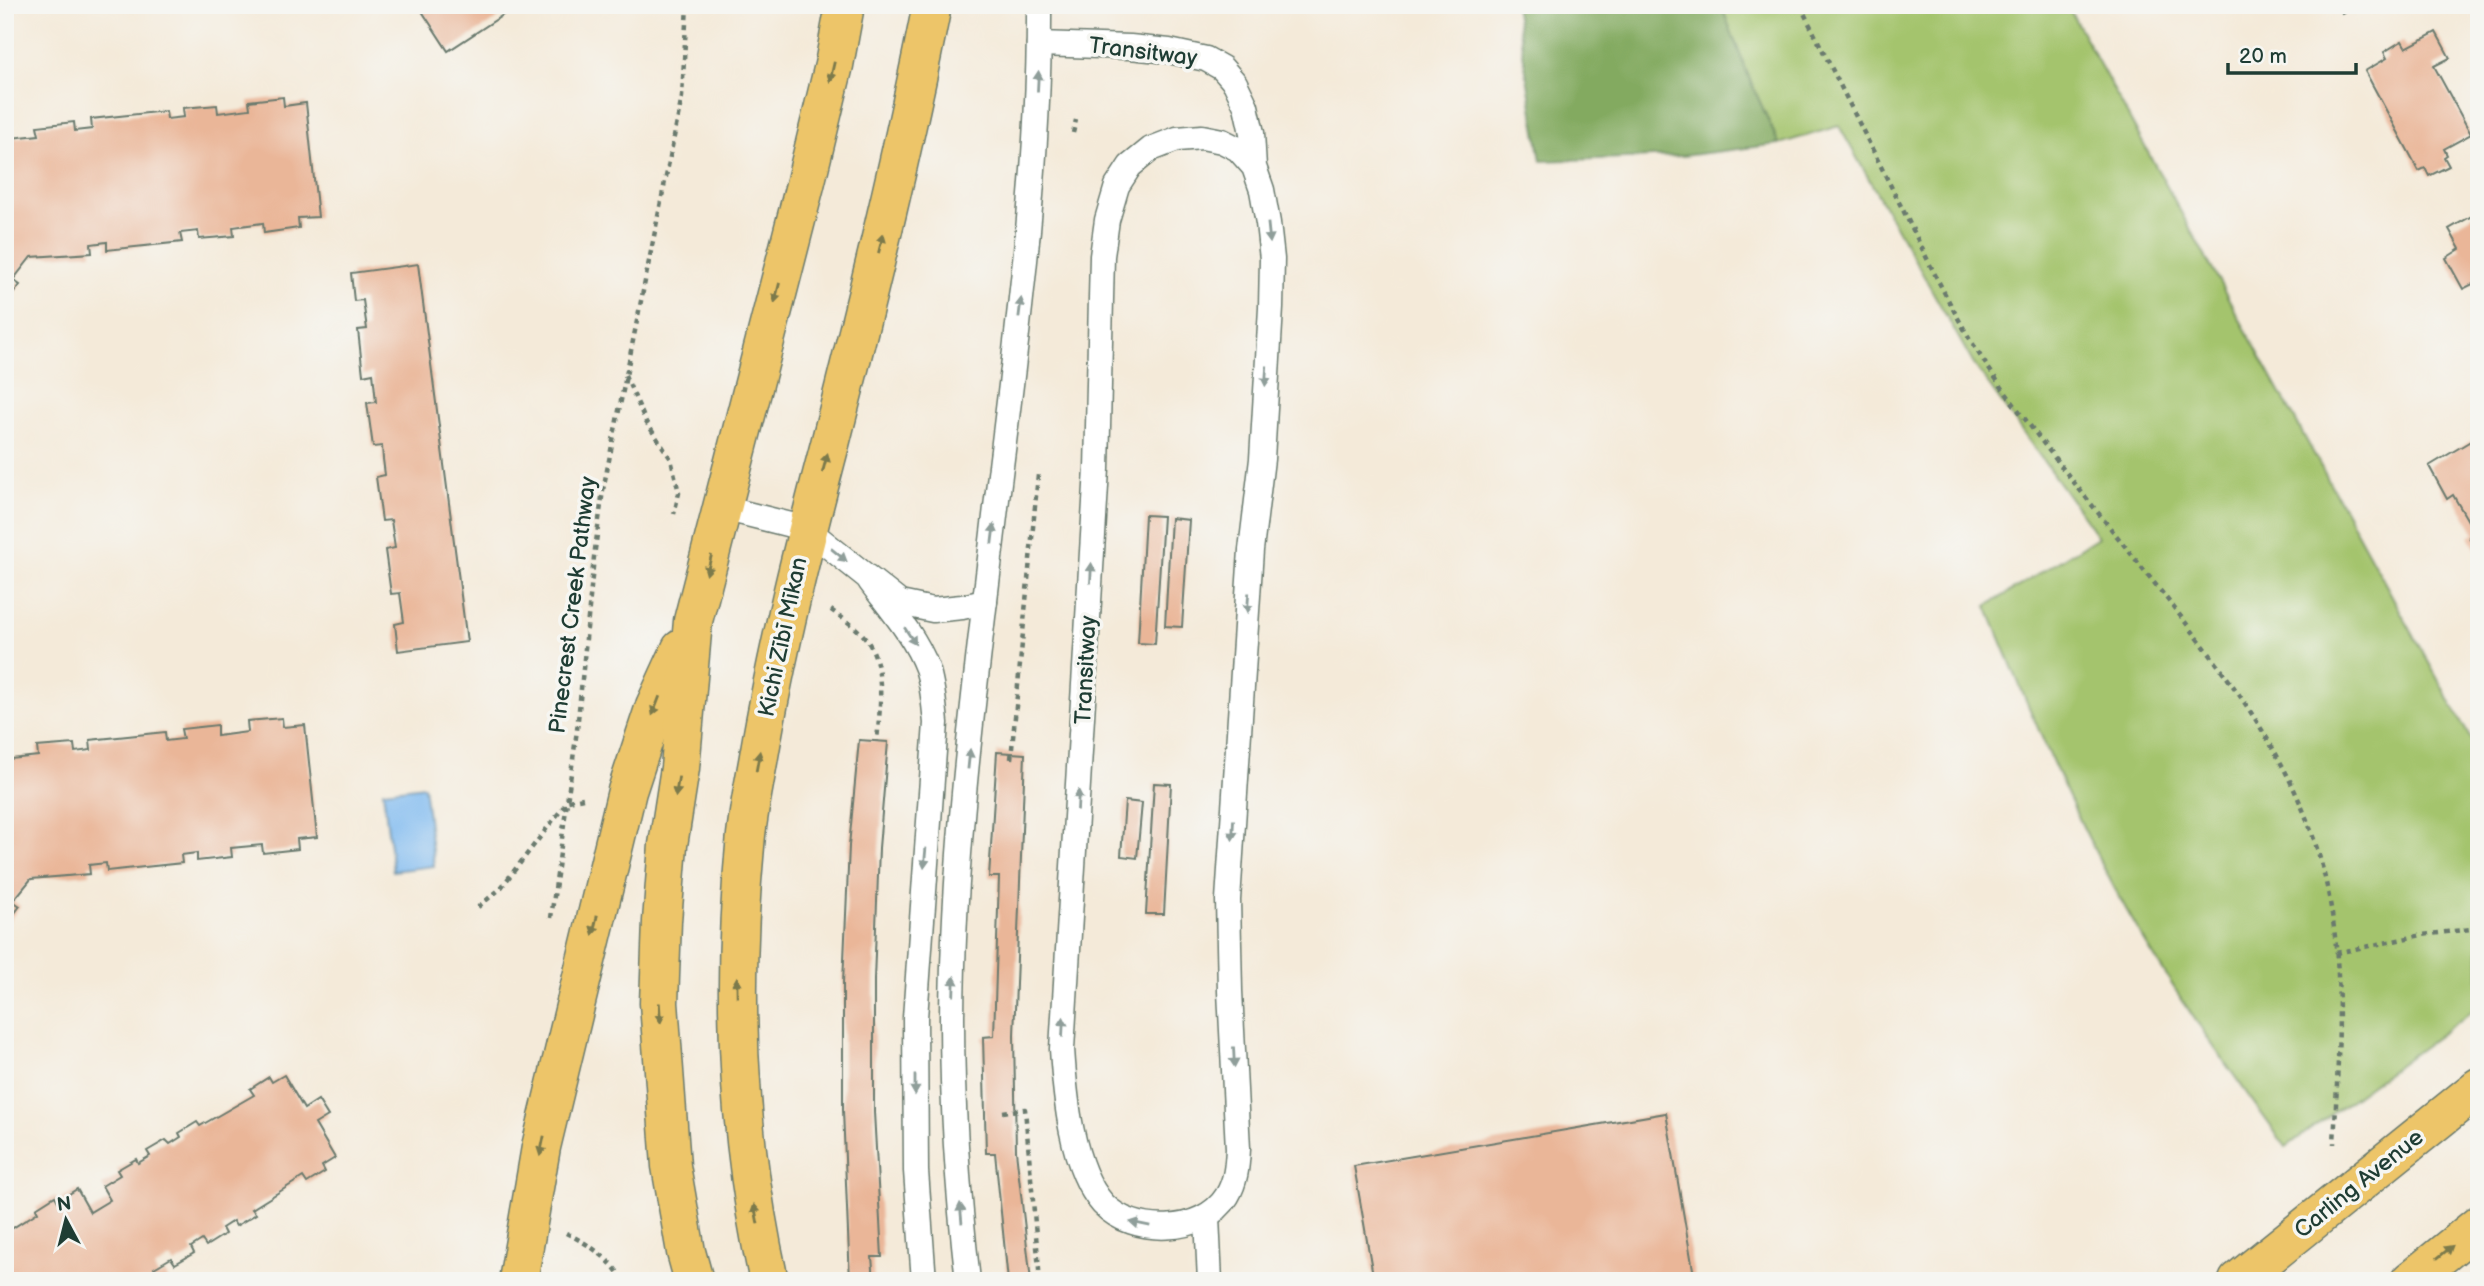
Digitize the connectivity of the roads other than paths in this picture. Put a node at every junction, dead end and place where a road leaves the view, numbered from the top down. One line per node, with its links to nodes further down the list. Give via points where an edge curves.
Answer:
1 (845, 5): 6 (main road, one-way to 6, via 805,185)
2 (932, 5): 7 (main road, Kichi Zībī Mīkan, one-way to 2, via 891,203)
3 (1039, 5): 4 (lane)
4 (1039, 44): 5 (lane, Transitway, via 1169,51 1223,68 1246,106); 9 (lane, one-way to 4, via 1023,289)
5 (1254, 167): 12 (lane, Transitway, one-way to 12, via 1272,259 1262,459 1250,564 1228,900 1238,1149 1236,1174 1226,1197); 12 (lane, Transitway, one-way to 5, via 1155,1227 1125,1221 1103,1203 1075,1144 1062,1049 1097,469 1102,256 1107,220 1117,186 1130,166 1151,149 1177,139 1222,141 1238,149)
6 (723, 508): 7 (lane); 10 (main road, one-way to 10)
7 (807, 529): 8 (lane, one-way to 8); 16 (main road, Kichi Zībī Mīkan, one-way to 7, via 743,1123 737,966 745,842)
8 (870, 581): 9 (lane, via 900,603 933,610); 17 (lane, one-way to 17, via 913,640 934,696 936,723 915,1018 916,1171)
9 (985, 602): 18 (lane, one-way to 9, via 958,1177 952,1016 963,818)
10 (693, 621): 14 (main road, one-way to 14, via 655,706 627,790 541,1147); 15 (main road, one-way to 15, via 668,845 659,1003 671,1166)
11 (2479, 1087): 20 (main road, Carling Avenue)
12 (1206, 1217): 19 (lane)
13 (2479, 1225): 21 (main road, one-way to 13)
14 (518, 1281)
15 (694, 1281)
16 (769, 1281)
17 (924, 1281)
18 (968, 1281)
19 (1210, 1281)
20 (2238, 1281)
21 (2410, 1281)

